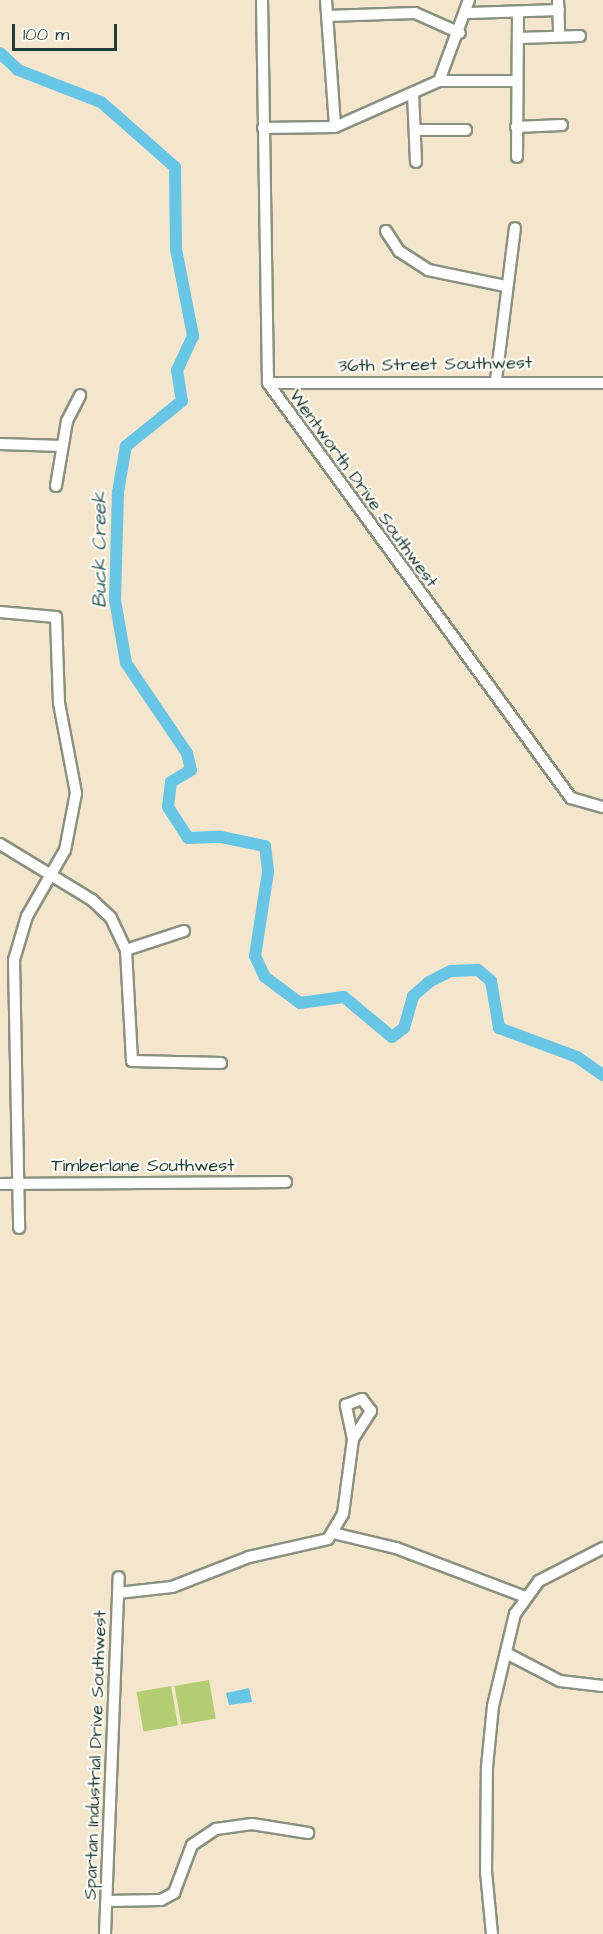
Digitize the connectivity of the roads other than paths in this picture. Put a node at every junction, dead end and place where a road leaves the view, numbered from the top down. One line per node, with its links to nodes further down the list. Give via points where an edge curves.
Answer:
1 (262, 0): 17 (street, Wentworth Drive Southwest)
2 (326, 0): 7 (street)
3 (469, 0): 6 (street)
4 (558, 5): 5 (street); 9 (street)
5 (518, 12): 6 (street); 11 (street)
6 (469, 13): 8 (street)
7 (327, 16): 8 (street, via 415,13); 18 (street)
8 (460, 33): 12 (street)
9 (559, 36): 10 (street); 11 (street)
10 (580, 36)
11 (519, 38): 13 (street)
12 (439, 81): 13 (street); 14 (street)
13 (517, 81): 16 (street)
14 (413, 93): 18 (street); 19 (street)
15 (562, 125): 16 (street)
16 (516, 127): 21 (street)
17 (264, 128): 18 (street); 27 (street, Wentworth Drive Southwest)
18 (335, 128)
19 (416, 130): 20 (street); 22 (street)
20 (466, 130)
21 (517, 158)
22 (416, 162)
23 (515, 228): 25 (street)
24 (386, 231): 25 (street, via 399,251 428,270)
25 (505, 286): 26 (street)
26 (496, 380): 27 (street, 36th Street Southwest); 28 (street, 36th Street Southwest)
27 (268, 383): 34 (street, Wentworth Drive Southwest, via 578,804)
28 (603, 383)
29 (80, 395): 31 (street)
30 (0, 444): 31 (street)
31 (62, 446): 32 (street)
32 (56, 486)
33 (0, 612): 36 (street, via 49,612 57,620 59,703 76,793 71,831)
34 (603, 807)
35 (0, 844): 36 (street)
36 (52, 874): 38 (street, via 108,913); 42 (street, via 23,925 13,967)
37 (184, 931): 38 (street)
38 (126, 950): 39 (street, via 132,1061)
39 (221, 1063)
40 (286, 1182): 42 (street, Timberlane Southwest)
41 (0, 1184): 42 (street, Timberlane Southwest)
42 (18, 1184): 43 (street)
43 (19, 1228)
44 (353, 1439): 45 (street, via 343,1514)
45 (333, 1533): 48 (street, via 318,1544 249,1557 172,1587); 49 (street, via 396,1548)
46 (603, 1548): 49 (street, via 539,1581)
47 (119, 1577): 48 (street, Spartan Industrial Drive Southwest)
48 (118, 1593): 53 (street, Spartan Industrial Drive Southwest)
49 (523, 1596): 50 (street)
50 (506, 1653): 51 (street, via 560,1681); 55 (street, via 493,1706 487,1767 486,1872)
51 (603, 1686)
52 (308, 1833): 53 (street, via 252,1824 216,1829 192,1845 174,1893 161,1900)
53 (107, 1901): 54 (street, Spartan Industrial Drive Southwest)
54 (105, 1934)
55 (492, 1934)

